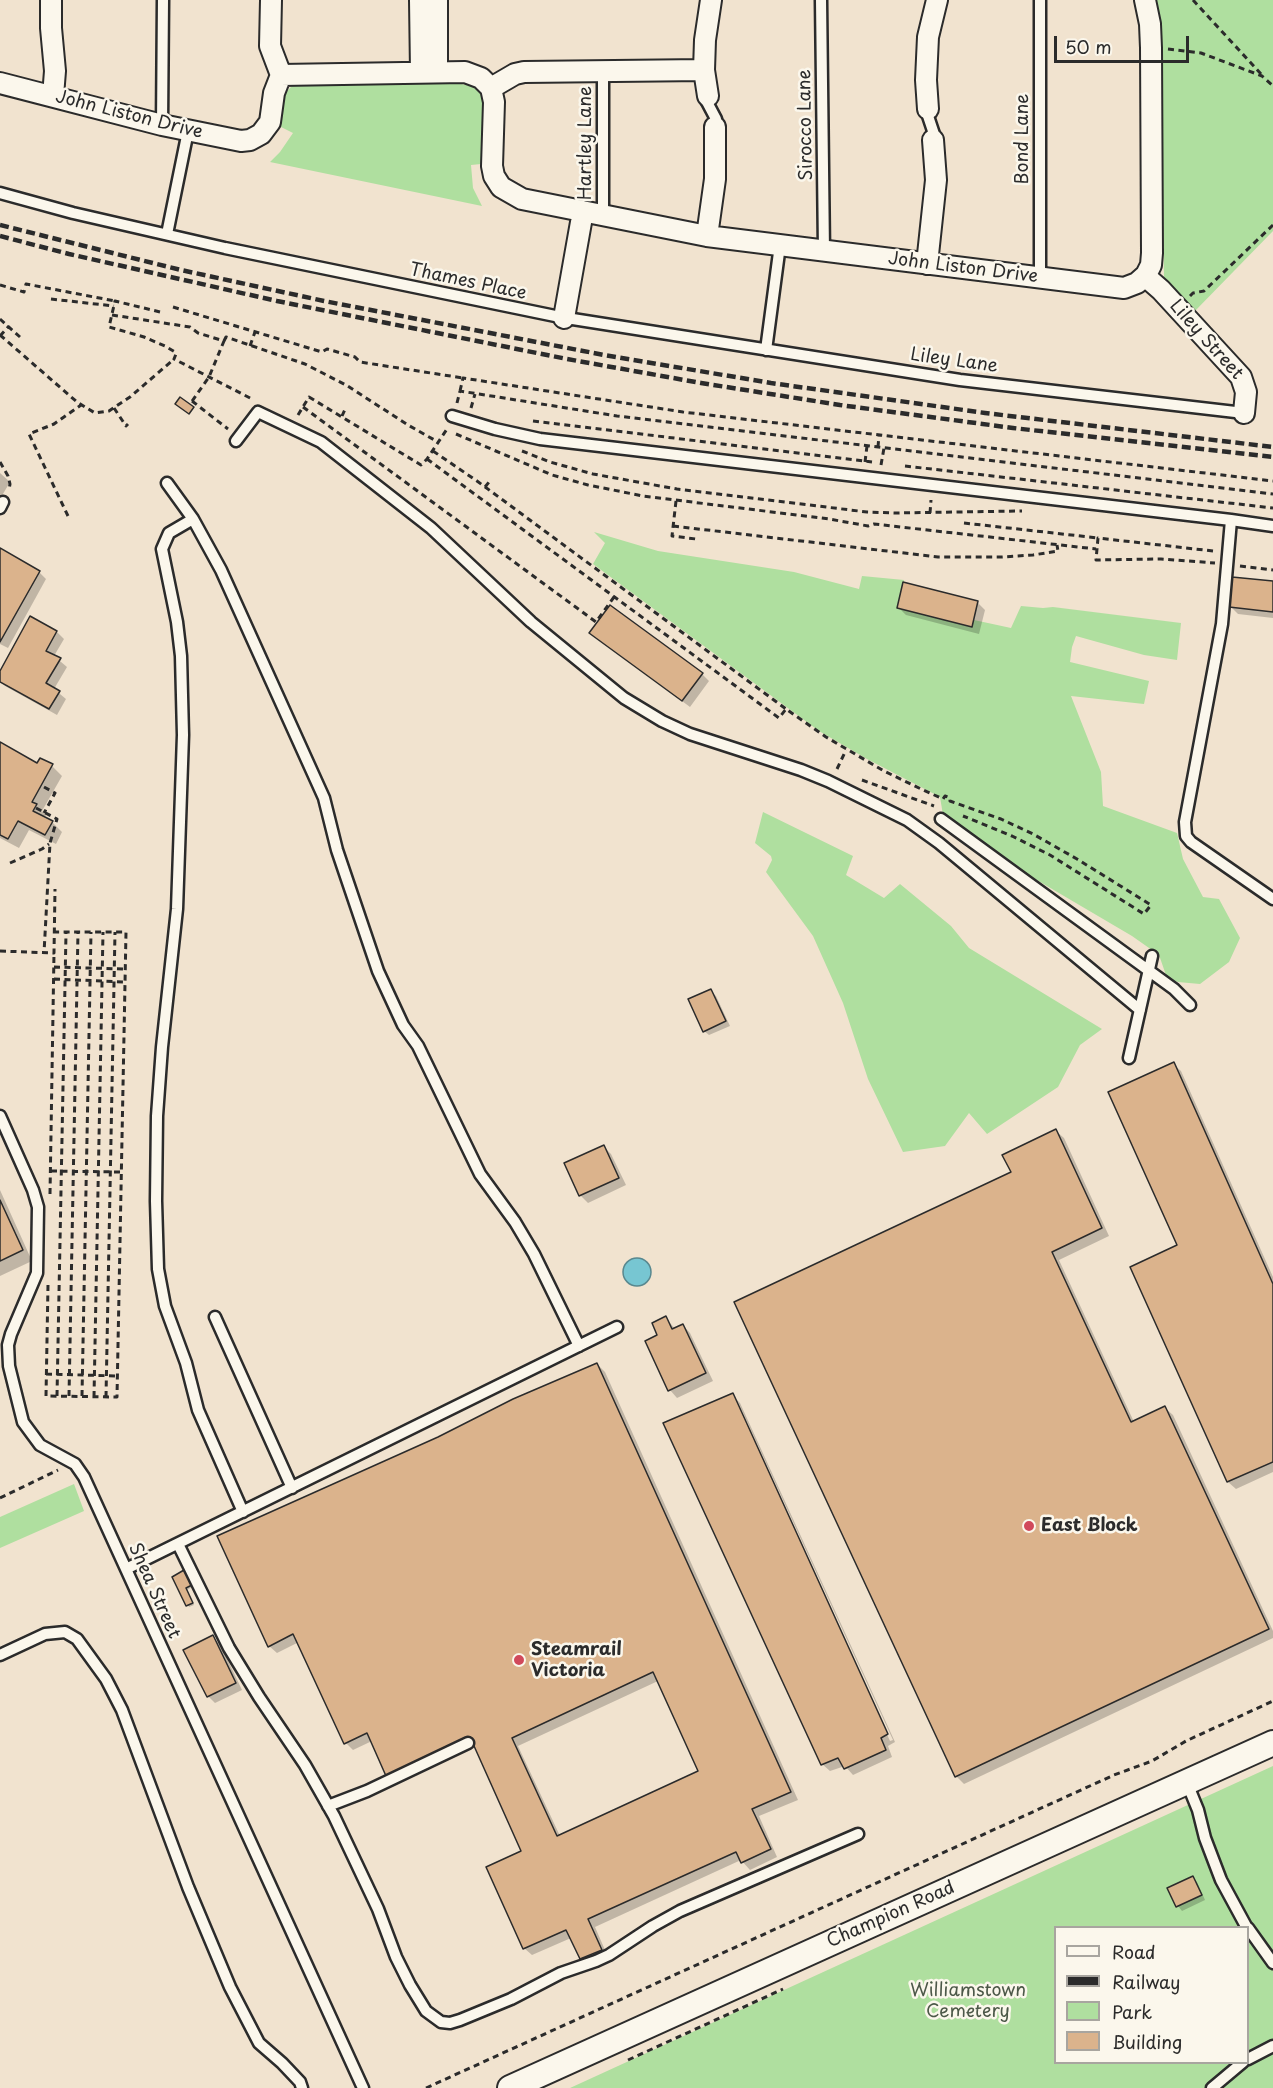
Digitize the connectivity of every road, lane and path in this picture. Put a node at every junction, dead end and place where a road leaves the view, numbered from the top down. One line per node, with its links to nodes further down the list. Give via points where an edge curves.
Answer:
1 (51, 0): 21 (street)
2 (163, 0): 24 (lane)
3 (271, 0): 16 (street, via 270,46)
4 (420, 0): 14 (street)
5 (437, 0): 14 (street)
6 (711, 0): 13 (street)
7 (821, 0): 35 (lane, Sirocco Lane)
8 (937, 0): 23 (street, via 928,37)
9 (1040, 0): 38 (lane, Bond Lane)
10 (1145, 0): 12 (street)
11 (1193, 0): 17 (path)
12 (1151, 48): 17 (path, via 1201,53); 37 (street, via 1152,254)
13 (704, 70): 15 (street); 22 (street)
14 (429, 72): 16 (street); 20 (street, via 472,73)
15 (603, 73): 20 (street, via 524,72); 30 (lane, Hartley Lane)
16 (281, 75): 26 (street, John Liston Drive, via 271,119 257,137 241,141)
17 (1262, 75): 19 (path)
18 (0, 83): 21 (street, John Liston Drive)
19 (1273, 86)
20 (491, 88): 29 (street, John Liston Drive, via 493,171 498,183 526,200)
21 (53, 96): 24 (street, John Liston Drive)
22 (708, 96): 25 (lane)
23 (928, 110): 27 (lane)
24 (162, 125): 26 (street, John Liston Drive)
25 (715, 126): 33 (street, via 715,179)
26 (188, 131): 32 (lane)
27 (933, 140): 36 (street, via 936,180)
28 (0, 193): 32 (lane, Thames Place)
29 (583, 211): 30 (street, John Liston Drive); 47 (street)
30 (603, 214): 33 (street, John Liston Drive)
31 (1273, 225): 44 (path, via 1204,291 1193,293)
32 (167, 234): 47 (lane, Thames Place)
33 (706, 236): 34 (street, John Liston Drive)
34 (780, 245): 35 (street, John Liston Drive); 55 (lane)
35 (824, 251): 36 (street, John Liston Drive)
36 (927, 264): 38 (street, John Liston Drive)
37 (1145, 276): 38 (street, John Liston Drive, via 1132,286 1120,288); 44 (street, Liley Street)
38 (1040, 278)
39 (0, 285): 41 (path, via 24,292 26,284)
40 (51, 298): 42 (path)
41 (115, 301): 42 (path); 45 (path)
42 (114, 306): 46 (path)
43 (173, 307): 50 (path)
44 (1178, 308): 70 (street, Liley Street, via 1241,377 1246,392)
45 (160, 312)
46 (112, 315): 53 (path, via 190,327); 56 (path, via 109,327 165,346 175,352)
47 (564, 318): 55 (lane, Thames Place)
48 (0, 320): 49 (path)
49 (9, 326): 51 (path); 52 (path)
50 (255, 332): 54 (path); 60 (path, via 322,352 327,349 355,357 360,362)
51 (0, 336): 64 (path)
52 (20, 337)
53 (224, 341): 54 (path, via 226,337); 58 (path)
54 (250, 346): 81 (path, via 315,369)
55 (766, 350): 70 (lane, Liley Lane, via 960,380)
56 (174, 359): 59 (path); 66 (path)
57 (211, 360): 58 (path)
58 (216, 362): 59 (path)
59 (209, 377): 63 (path); 77 (path, via 191,402)
60 (463, 378): 61 (path); 79 (path, via 639,406)
61 (460, 391): 62 (path); 72 (path)
62 (475, 394): 68 (path); 82 (path, via 617,416)
63 (260, 403)
64 (81, 405): 66 (path, via 95,413); 102 (path, via 54,424 29,434)
65 (303, 407): 71 (path, via 309,397); 73 (path); 115 (path, via 596,622)
66 (114, 408): 76 (path)
67 (344, 408): 71 (path)
68 (471, 408): 69 (path); 74 (path)
69 (478, 410)
70 (1244, 413)
71 (342, 416): 85 (path, via 418,465)
72 (452, 416): 74 (lane); 78 (path)
73 (294, 421)
74 (468, 421): 104 (lane, via 540,439)
75 (528, 421): 87 (path)
76 (128, 424)
77 (228, 429)
78 (446, 429): 81 (path); 96 (path, via 567,479)
79 (879, 435): 82 (path); 90 (path)
80 (236, 441): 155 (lane, via 258,412 321,441 432,528 531,622 624,698 690,734 801,770 907,820)
81 (438, 442): 83 (path)
82 (878, 447): 95 (path)
83 (433, 451): 85 (path); 93 (path)
84 (541, 453): 101 (path, via 518,449 566,467 652,486 867,512)
85 (427, 459): 115 (path)
86 (0, 462): 98 (path, via 10,484)
87 (882, 463)
88 (904, 466): 100 (path)
89 (483, 478): 93 (path)
90 (1273, 481)
91 (489, 482): 94 (path)
92 (167, 483): 103 (lane)
93 (480, 484): 94 (path)
94 (485, 487): 116 (path)
95 (1273, 494)
96 (676, 501): 106 (path); 110 (path)
97 (939, 501): 101 (path, via 931,500)
98 (2, 505)
99 (988, 506): 101 (path, via 1026,511)
100 (1273, 508)
101 (930, 513)
102 (68, 516)
103 (193, 519): 169 (lane, via 221,570 324,798 337,850 378,971 403,1025 418,1047 480,1173 534,1254); 185 (lane, via 169,533 162,549 181,656 183,735 177,909 157,1116 158,1269 165,1306 198,1410)
104 (1231, 520): 107 (lane); 112 (lane)
105 (964, 523): 108 (path)
106 (673, 526): 109 (path, via 672,536); 110 (path, via 938,556 1058,553)
107 (1273, 526)
108 (1098, 538): 111 (path); 112 (path)
109 (696, 539)
110 (1057, 545): 111 (path)
111 (1096, 549): 113 (path, via 1096,560)
112 (1227, 553): 113 (lane)
113 (1226, 564): 114 (path); 128 (lane, via 1221,624 1185,832 1191,842)
114 (1273, 570)
115 (614, 596): 116 (path, via 779,718)
116 (786, 709): 117 (path)
117 (846, 750): 118 (path, via 837,771); 124 (path, via 943,799 945,796 1033,834 1151,905 1144,914 1050,855)
118 (828, 768)
119 (855, 778): 123 (path)
120 (44, 787): 122 (path, via 55,793)
121 (36, 808): 122 (path)
122 (45, 813): 125 (path, via 57,819)
123 (941, 813): 146 (lane)
124 (960, 815)
125 (50, 843): 126 (path); 136 (path)
126 (10, 863)
127 (55, 889): 129 (path)
128 (1273, 899)
129 (54, 932): 130 (path); 137 (path)
130 (66, 932): 131 (path); 140 (path)
131 (78, 932): 132 (path); 141 (path)
132 (91, 932): 133 (path); 142 (path)
133 (103, 932): 134 (path); 143 (path)
134 (115, 932): 144 (path); 145 (path, via 126,932)
135 (0, 951): 136 (path)
136 (44, 953): 137 (path)
137 (54, 953): 139 (path)
138 (1152, 956): 146 (lane)
139 (54, 967): 140 (path); 147 (path)
140 (66, 967): 141 (path); 148 (path)
141 (78, 967): 142 (path); 149 (path)
142 (90, 968): 143 (path); 150 (path)
143 (102, 968): 144 (path); 151 (path)
144 (114, 968): 145 (path); 152 (path)
145 (125, 969): 153 (path)
146 (1149, 971): 154 (lane); 155 (lane)
147 (54, 980): 148 (path); 158 (path)
148 (65, 980): 149 (path); 159 (path)
149 (78, 980): 150 (path); 160 (path)
150 (90, 980): 151 (path); 161 (path)
151 (102, 981): 152 (path); 162 (path)
152 (114, 981): 153 (path); 163 (path)
153 (125, 982): 164 (path)
154 (1190, 1005)
155 (1140, 1010): 156 (lane)
156 (1129, 1058)
157 (0, 1116): 182 (lane, via 38,1207 37,1273 11,1334 9,1366 23,1422 40,1445)
158 (51, 1171): 159 (path); 165 (path)
159 (62, 1171): 160 (path); 171 (path)
160 (74, 1171): 161 (path); 172 (path)
161 (86, 1172): 162 (path); 173 (path)
162 (98, 1172): 163 (path); 174 (path)
163 (110, 1172): 164 (path); 175 (path)
164 (122, 1172): 176 (path)
165 (50, 1195)
166 (48, 1278): 170 (path)
167 (215, 1317): 183 (lane)
168 (617, 1328): 169 (lane)
169 (579, 1346): 183 (lane)
170 (46, 1374): 171 (path); 177 (path, via 46,1396)
171 (57, 1374): 172 (path); 177 (path)
172 (70, 1375): 173 (path); 178 (path)
173 (82, 1375): 174 (path); 179 (path)
174 (94, 1376): 175 (path); 180 (path)
175 (106, 1376): 176 (path); 181 (path)
176 (118, 1376): 181 (path, via 117,1397)
177 (57, 1396): 178 (path)
178 (69, 1396): 179 (path)
179 (82, 1396): 180 (path)
180 (94, 1397): 181 (path)
181 (106, 1397)
182 (79, 1469): 184 (path, via 61,1469); 187 (lane, Shea Street)
183 (292, 1488): 185 (lane)
184 (0, 1498)
185 (243, 1512): 186 (lane)
186 (178, 1544): 187 (lane); 193 (lane, via 229,1648)
187 (126, 1569): 203 (lane, Shea Street)
188 (0, 1655): 202 (lane, via 45,1634 65,1632 77,1639 106,1679 122,1710 230,1987 259,2043)
189 (1273, 1701): 204 (path, via 1152,1761)
190 (468, 1743): 193 (lane)
191 (1273, 1743): 192 (street, Champion Road)
192 (1187, 1783): 195 (lane, via 1217,1872); 201 (street, Champion Road)
193 (328, 1806): 194 (lane, via 415,1993 426,2012 450,2023 609,1955 680,1911)
194 (858, 1834)
195 (1246, 1926)
196 (1249, 1931): 197 (lane)
197 (1273, 1963)
198 (1273, 2046): 199 (lane)
199 (1249, 2058)
200 (1241, 2064): 206 (lane)
201 (539, 2082): 205 (street, Champion Road)
202 (302, 2088)
203 (363, 2088)
204 (426, 2088)
205 (510, 2088)
206 (1212, 2088)

